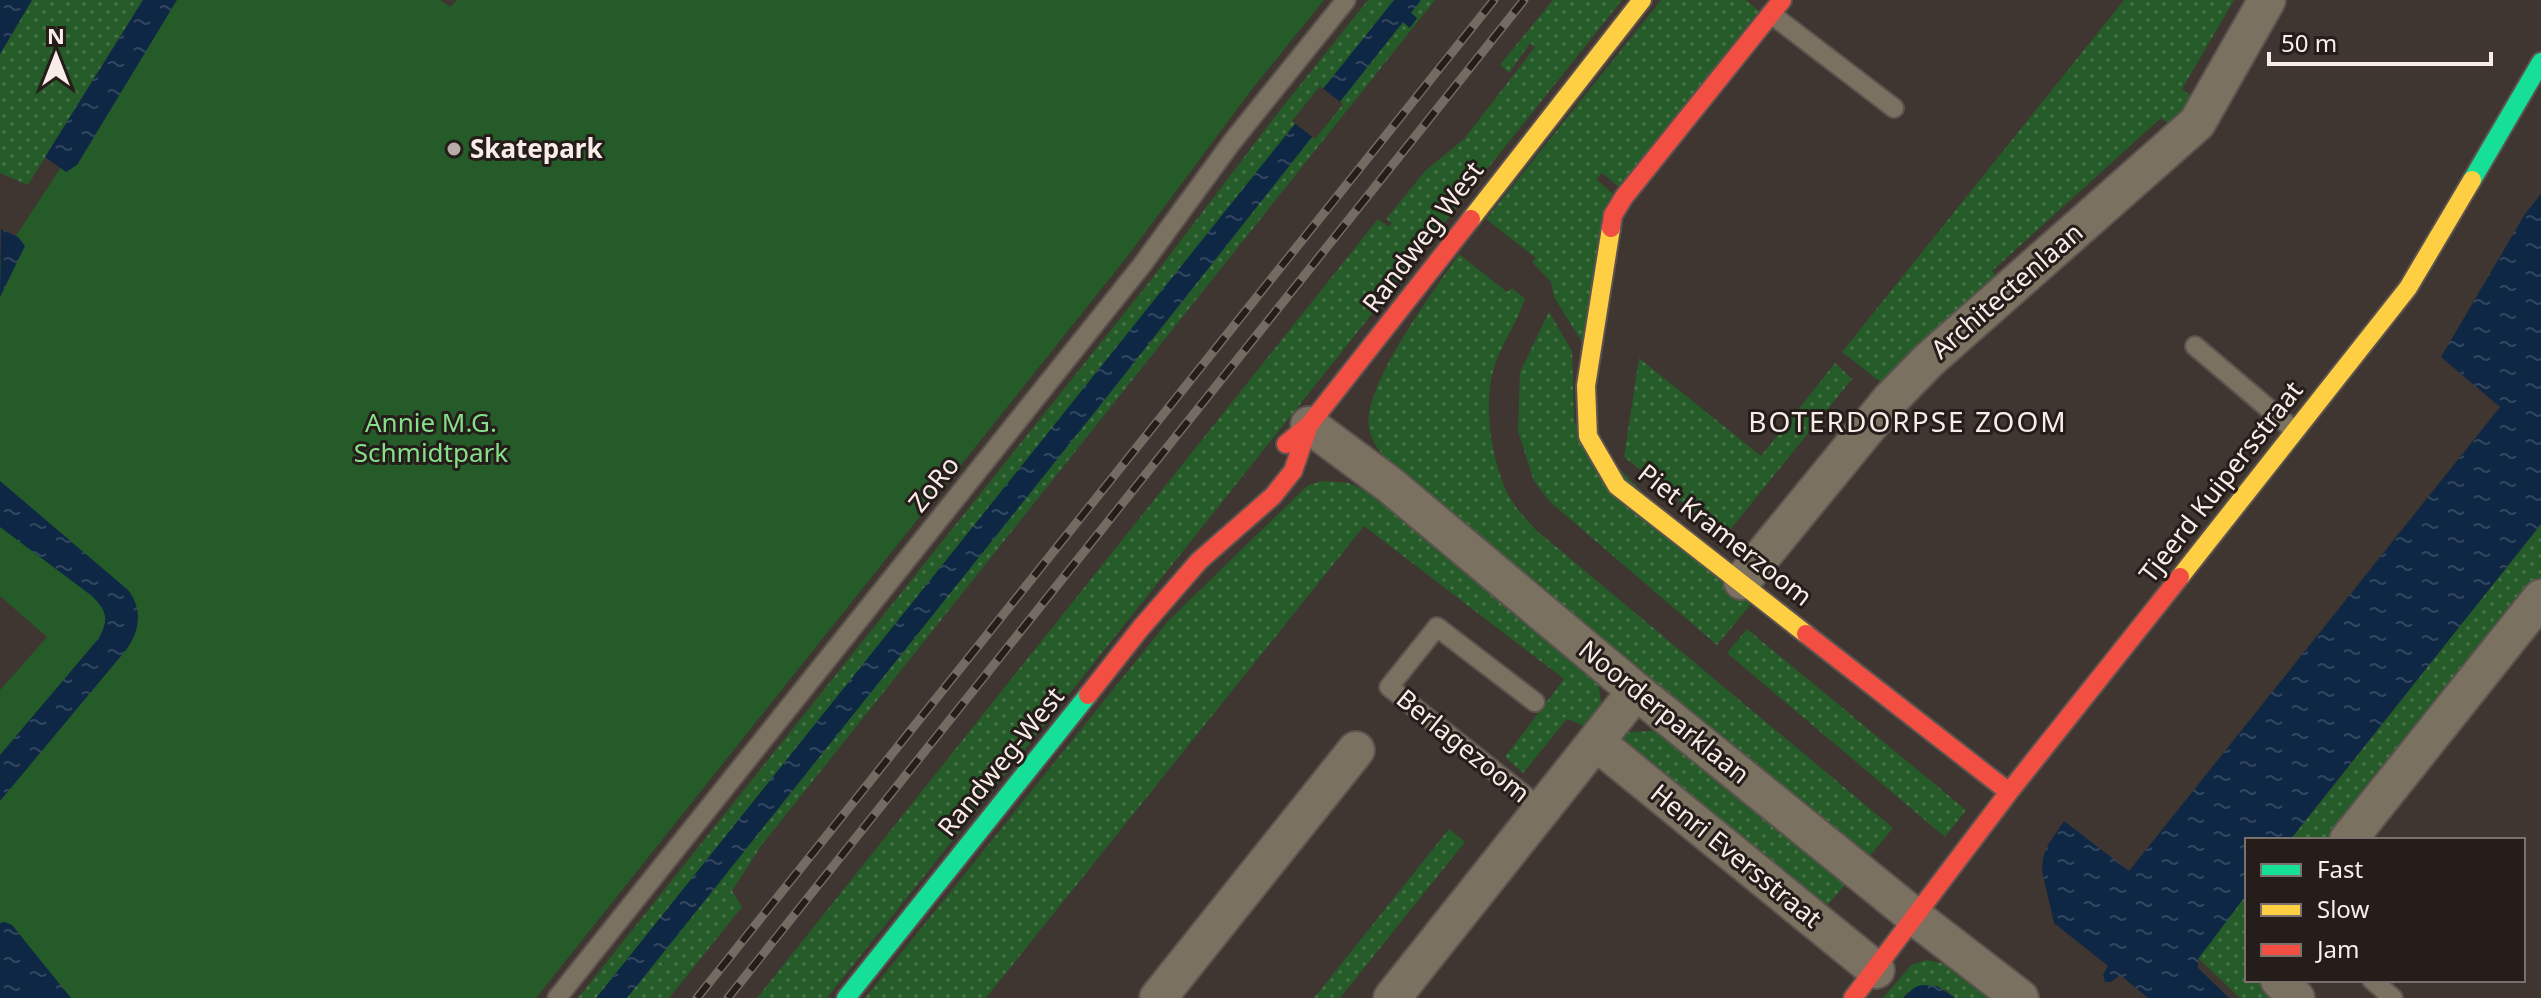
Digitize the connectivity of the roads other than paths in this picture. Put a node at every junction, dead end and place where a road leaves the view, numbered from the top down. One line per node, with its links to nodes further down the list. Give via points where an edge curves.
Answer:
1 (1346, 0): 26 (lane, ZoRo, via 1132,278)
2 (1642, 0): 8 (street, Randweg West)
3 (2267, 0): 13 (street, Architectenlaan, via 2197,123 1919,369)
4 (1777, 7): 6 (lane); 13 (street, Piet Kramerzoom, via 1613,215 1586,386 1588,436 1617,486)
5 (2541, 62): 9 (street, Tjeerd Kuipersstraat, via 2408,288)
6 (1894, 108)
7 (2195, 346): 9 (lane)
8 (1309, 425): 10 (street, Randweg West); 12 (street, Randweg West, via 1293,471 1273,496); 15 (street, Noorderparklaan, via 1390,485)
9 (2295, 431): 19 (street, Tjeerd Kuipersstraat)
10 (1276, 452)
11 (1231, 510): 12 (street)
12 (1199, 561): 27 (street, Randweg-West)
13 (1742, 581): 19 (street, Piet Kramerzoom)
14 (2541, 598): 21 (street)
15 (1636, 691): 17 (street); 22 (street, Noorderparklaan)
16 (1535, 702): 20 (lane, Berlagezoom, via 1437,627 1389,687)
17 (1596, 742): 20 (street); 23 (street, Henri Eversstraat)
18 (1356, 750): 28 (street)
19 (2009, 792): 22 (street, Tjeerd Kuipersstraat)
20 (1543, 810): 29 (street)
21 (2352, 838)
22 (1915, 917): 23 (street, Tjeerd Kuipersstraat); 31 (street, Noorderparklaan)
23 (1876, 970): 30 (street, Tjeerd Kuipersstraat)
24 (2281, 982): 32 (street)
25 (2374, 982): 33 (lane)
26 (557, 998)
27 (846, 998)
28 (1158, 998)
29 (1392, 998)
30 (1853, 998)
31 (2020, 998)
32 (2296, 998)
33 (2393, 998)

